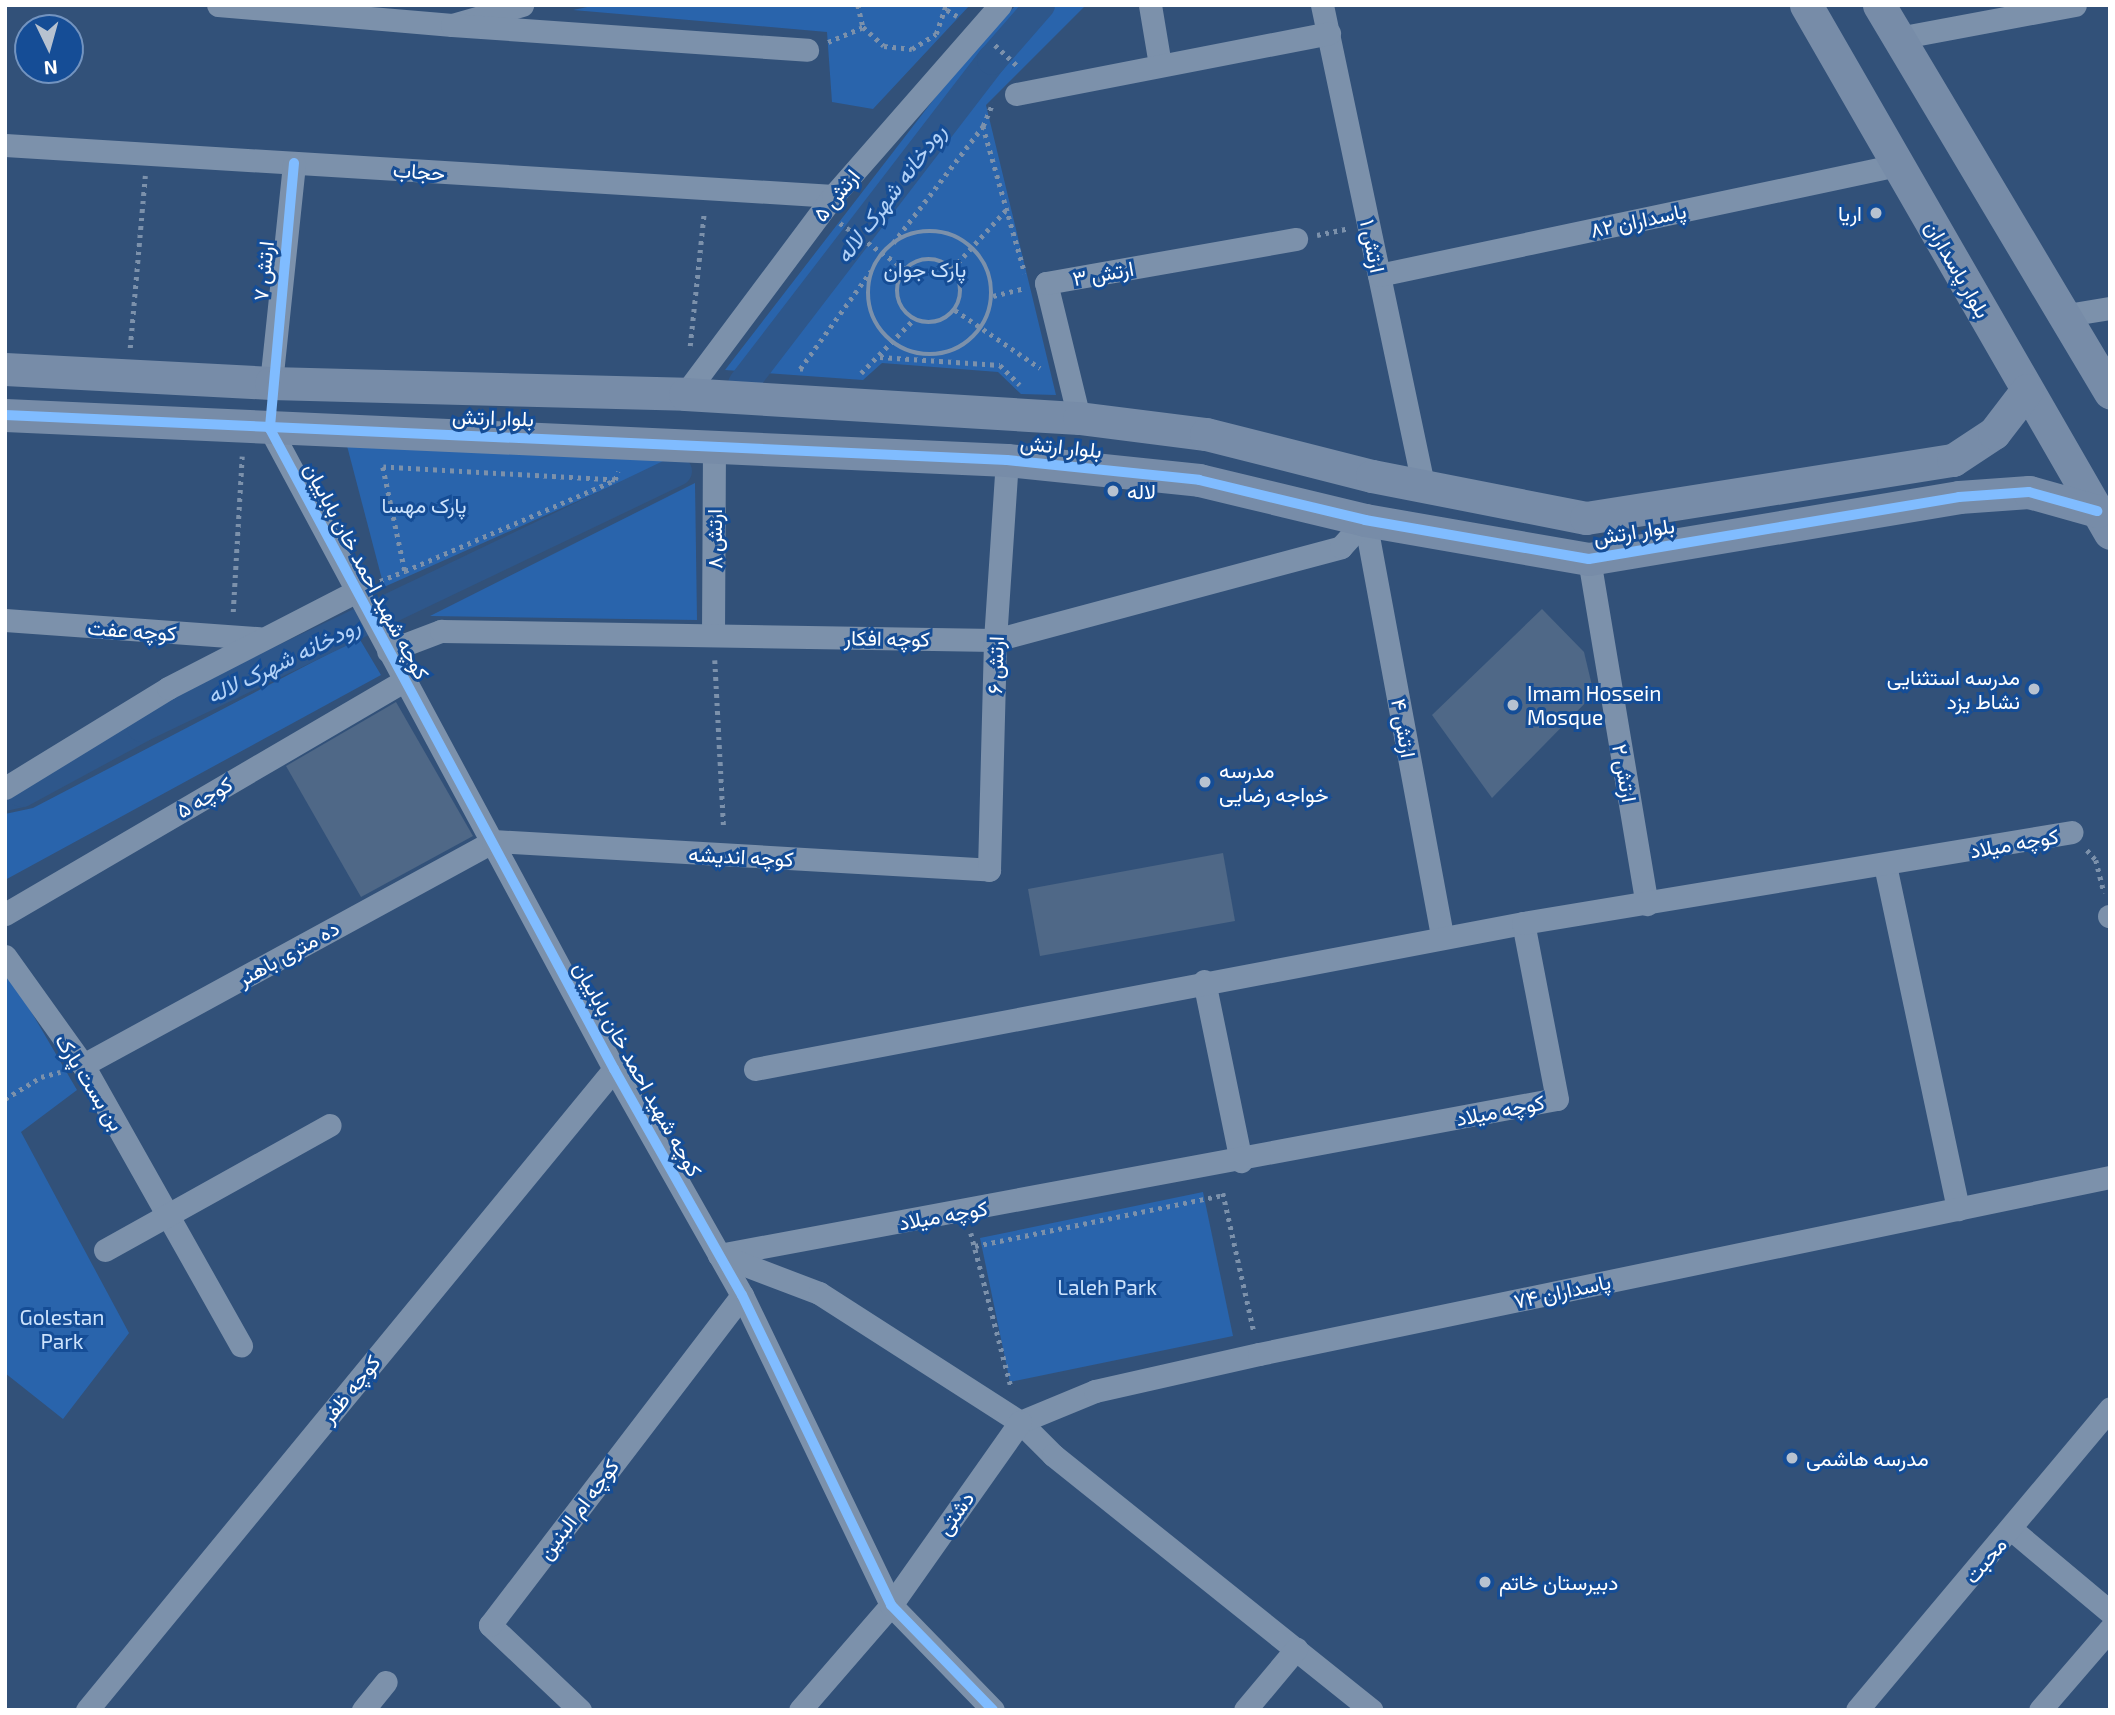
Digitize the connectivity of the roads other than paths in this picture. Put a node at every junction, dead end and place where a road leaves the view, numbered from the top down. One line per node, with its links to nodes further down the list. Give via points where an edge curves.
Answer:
1 (218, 5): 9 (street)
2 (522, 5): 9 (street)
3 (1000, 5): 18 (street, ارتش ۵)
4 (1150, 5): 13 (street)
5 (1322, 5): 10 (street, ارتش ۱)
6 (1806, 5): 17 (street, بلوار پاسداران)
7 (1879, 5): 11 (street)
8 (2075, 5): 11 (street)
9 (452, 25): 12 (street)
10 (1329, 33): 13 (street); 20 (street, ارتش ۱)
11 (1898, 38): 22 (street)
12 (807, 50)
13 (1160, 65): 14 (street)
14 (1016, 94)
15 (5, 145): 16 (street, حجاب)
16 (294, 163): 18 (street, حجاب, via 706,190); 24 (street, ارتش ۷)
17 (1898, 165): 20 (street, پاسداران ۸۲); 25 (street, بلوار پاسداران)
18 (828, 203): 27 (street, ارتش ۵)
19 (1296, 239): 29 (street, ارتش ۳, via 1046,283)
20 (1379, 275): 34 (street, ارتش ۱)
21 (2110, 308): 22 (street)
22 (2067, 315): 26 (street)
23 (5, 369): 24 (street, بلوار ارتش)
24 (271, 383): 27 (street, بلوار ارتش); 30 (street)
25 (2027, 390): 34 (street, بلوار ارتش, via 1994,433 1953,460 1586,518); 36 (street, بلوار پاسداران)
26 (2110, 392)
27 (685, 394): 29 (street, بلوار ارتش)
28 (5, 415): 30 (street, بلوار ارتش)
29 (1079, 418): 33 (street, بلوار ارتش, via 1206,434)
30 (257, 428): 31 (street, بلوار ارتش); 38 (street, کوچه شهید احمد خان باباییان)
31 (714, 444): 32 (street, بلوار ارتش); 40 (street, ارتش ۸)
32 (1007, 460): 35 (street, بلوار ارتش, via 1199,480); 42 (street, ارتش ۶)
33 (1372, 477): 34 (street, بلوار ارتش); 35 (street)
34 (1424, 487)
35 (1365, 520): 37 (street, بلوار ارتش); 42 (street, کوچه افکار, via 1341,547); 53 (street, ارتش ۴)
36 (2104, 522): 37 (street, بلوار ارتش, via 2029,492 1959,498)
37 (1589, 559): 50 (street, ارتش ۲)
38 (362, 597): 41 (street); 43 (street, کوچه شهید احمد خان باباییان)
39 (5, 620): 41 (street, کوچه عفت)
40 (713, 635): 42 (street, کوچه افکار); 43 (street, کوچه افکار, via 441,631)
41 (259, 638): 45 (street)
42 (995, 640): 49 (street, ارتش ۶)
43 (385, 645): 44 (street, کوچه شهید احمد خان باباییان)
44 (403, 681): 47 (street, کوچه شهید احمد خان باباییان); 51 (street, کوچه ۵)
45 (5, 788)
46 (2072, 832): 48 (street, کوچه میلاد)
47 (493, 841): 49 (street, کوچه اندیشه); 56 (street, ده متری باهنر); 57 (street, کوچه شهید احمد خان باباییان)
48 (1885, 865): 50 (street, کوچه میلاد); 62 (street)
49 (989, 870)
50 (1647, 904): 52 (street, کوچه میلاد)
51 (5, 914)
52 (1523, 923): 53 (street); 60 (street, کوچه میلاد, via 1557,1099)
53 (1442, 936): 55 (street)
54 (5, 956): 56 (street, بن بست پارک)
55 (1204, 981): 58 (street); 60 (street)
56 (83, 1065): 63 (street, بن بست پارک)
57 (614, 1069): 65 (street, کوچه شهید احمد خان باباییان); 76 (street, کوچه ظفر)
58 (755, 1069)
59 (330, 1125): 63 (street)
60 (1241, 1161): 65 (street, کوچه میلاد)
61 (2110, 1177): 62 (street, پاسداران ۷۴)
62 (1958, 1209): 69 (street, پاسداران ۷۴, via 1095,1391)
63 (167, 1214): 64 (street); 67 (street, بن بست پارک)
64 (105, 1250)
65 (719, 1255): 66 (street, کوچه شهید احمد خان باباییان); 69 (street, via 819,1293)
66 (742, 1295): 71 (street, کوچه شهید احمد خان باباییان); 78 (street, کوچه ام البنین, via 490,1625)
67 (241, 1345)
68 (2110, 1408): 70 (street, محبت)
69 (1020, 1422): 71 (street, دشتی); 74 (street, via 1053,1455)
70 (2011, 1529): 72 (street); 83 (street, محبت)
71 (891, 1605): 79 (street, دشتی); 80 (street, کوچه شهید احمد خان باباییان)
72 (2110, 1612)
73 (2110, 1629): 84 (street)
74 (1296, 1649): 81 (street); 82 (street)
75 (386, 1682): 77 (street)
76 (87, 1710)
77 (363, 1710)
78 (580, 1710)
79 (800, 1710)
80 (993, 1710)
81 (1245, 1710)
82 (1371, 1710)
83 (1857, 1710)
84 (2040, 1710)

